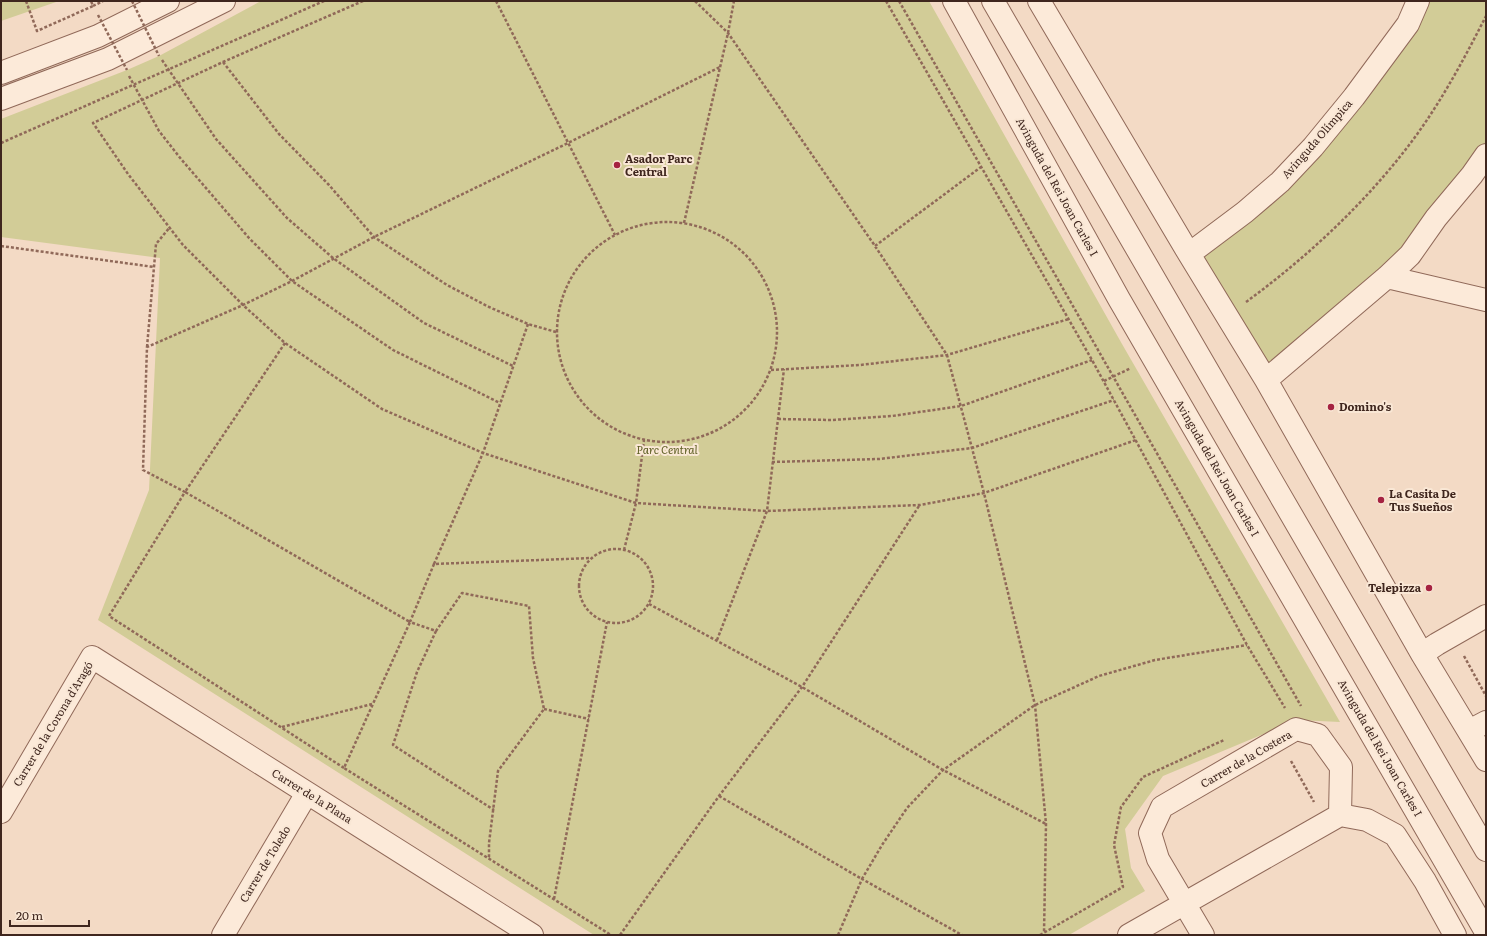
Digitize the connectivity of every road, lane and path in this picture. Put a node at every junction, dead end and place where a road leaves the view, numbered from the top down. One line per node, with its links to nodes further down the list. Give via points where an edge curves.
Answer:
1 (26, 1): 2 (path, via 37,31 93,6)
2 (91, 1)
3 (132, 1): 22 (path, bridge)
4 (168, 1): 23 (street, via 98,36)
5 (224, 1): 26 (street, via 108,59)
6 (324, 1): 22 (path)
7 (363, 1): 20 (path)
8 (496, 1): 29 (path)
9 (695, 1): 19 (path)
10 (734, 1): 19 (path)
11 (886, 1): 31 (path)
12 (898, 1): 91 (path)
13 (954, 1): 108 (street, Avinguda del Rei Joan Carles I, via 1138,332)
14 (993, 1): 103 (street)
15 (1039, 1): 38 (street)
16 (1418, 1): 38 (street, Avinguda Olímpica, via 1408,24 1354,97 1313,146 1274,187)
17 (98, 14): 25 (path, bridge)
18 (1486, 16): 45 (path, via 1430,116 1376,184 1311,251 1265,288)
19 (728, 33): 21 (path); 37 (path)
20 (223, 62): 24 (path); 35 (path, via 279,134 329,185)
21 (720, 68): 29 (path); 32 (path)
22 (168, 70): 24 (path); 25 (path)
23 (1, 73)
24 (178, 83): 27 (path); 39 (path, via 216,139 287,218)
25 (134, 86): 27 (path); 28 (path)
26 (1, 99)
27 (143, 100): 33 (path, via 93,123 128,174); 42 (path, via 160,131 181,159 249,238)
28 (1, 143)
29 (568, 143): 34 (path); 35 (path)
30 (1486, 155): 41 (street, via 1410,255)
31 (981, 167): 37 (path); 46 (path)
32 (684, 223): 34 (path, via 649,223); 55 (path, via 708,230 729,241 748,257 762,276 772,299 777,322 777,347)
33 (170, 227): 40 (path, via 156,244); 44 (path, via 183,245)
34 (615, 235): 48 (path, via 583,259 572,275 563,293)
35 (374, 237): 39 (path); 47 (path, via 447,285)
36 (1, 246): 40 (path)
37 (875, 246): 51 (path)
38 (1189, 254): 45 (street)
39 (333, 258): 42 (path); 53 (path, via 424,322)
40 (154, 267): 50 (path)
41 (1387, 277): 43 (street); 56 (street)
42 (292, 281): 44 (path); 58 (path, via 393,350)
43 (1486, 300)
44 (243, 305): 49 (path); 50 (path)
45 (1226, 313): 56 (street)
46 (1069, 319): 51 (path); 52 (path)
47 (528, 324): 48 (path); 53 (path)
48 (556, 332): 61 (path, via 562,369 581,402 609,427)
49 (285, 343): 64 (path, via 382,409); 66 (path)
50 (147, 347): 66 (path, via 143,470)
51 (947, 355): 54 (path, via 860,365); 59 (path)
52 (1092, 360): 57 (path); 59 (path)
53 (513, 366): 58 (path)
54 (784, 369): 55 (path); 60 (path)
55 (771, 370): 61 (path, via 759,394 742,414 721,429 696,439 670,443)
56 (1266, 380): 81 (street)
57 (1114, 400): 62 (path); 63 (path)
58 (500, 403): 64 (path)
59 (961, 406): 60 (path, via 892,416 832,420); 63 (path)
60 (778, 419): 65 (path)
61 (644, 440): 68 (path)
62 (1136, 440): 67 (path); 80 (path)
63 (972, 448): 65 (path, via 879,459); 67 (path)
64 (483, 453): 68 (path); 73 (path)
65 (772, 462): 70 (path)
66 (185, 492): 76 (path); 90 (path, via 109,616)
67 (984, 493): 69 (path); 85 (path)
68 (636, 503): 70 (path); 71 (path)
69 (920, 505): 70 (path); 83 (path)
70 (766, 511): 79 (path)
71 (624, 550): 72 (path, via 612,550); 74 (path, via 635,554 650,571 653,581)
72 (592, 558): 73 (path); 77 (path, via 584,567 579,590 588,610)
73 (434, 564): 76 (path)
74 (650, 604): 77 (path, via 632,620 620,624); 79 (path)
75 (1486, 616): 81 (street)
76 (410, 622): 78 (path); 84 (path)
77 (607, 622): 88 (path)
78 (436, 631): 86 (path, via 462,593 528,606 534,658); 99 (path, via 417,672 393,745)
79 (717, 640): 83 (path)
80 (1247, 645): 85 (path, via 1155,660 1099,676); 87 (path)
81 (1422, 654): 89 (street)
82 (92, 657): 97 (street, Carrer de la Plana); 100 (street, Carrer de la Corona d'Aragó)
83 (802, 687): 96 (path); 98 (path)
84 (373, 704): 90 (path); 95 (path)
85 (1035, 705): 96 (path); 102 (path)
86 (544, 709): 88 (path); 99 (path, via 498,771)
87 (1287, 711)
88 (589, 719): 106 (path)
89 (1478, 726): 94 (street)
90 (282, 727): 95 (path)
91 (1318, 735): 93 (street, Carrer de la Costera, via 1296,729); 101 (street, via 1341,767)
92 (1229, 738): 110 (path, via 1143,777 1121,807 1114,845 1123,887)
93 (1280, 739): 101 (path); 107 (street, Carrer de la Costera, via 1162,807 1150,833 1158,859)
94 (1486, 760)
95 (344, 768): 104 (path)
96 (943, 770): 102 (path); 105 (path, via 907,808)
97 (307, 793): 109 (street, Carrer de la Plana); 111 (street, Carrer de Toledo)
98 (719, 796): 105 (path); 113 (path)
99 (494, 810): 104 (path)
100 (1, 812)
101 (1333, 819): 107 (street); 119 (street, via 1367,820 1395,835 1425,881)
102 (1046, 824): 110 (path)
103 (1486, 850)
104 (489, 859): 106 (path)
105 (862, 879): 114 (path); 115 (path)
106 (554, 899): 112 (path)
107 (1184, 903): 117 (street); 118 (street, Carrer de la Costera)
108 (1486, 932)
109 (526, 933)
110 (1044, 933): 116 (path)
111 (223, 935)
112 (611, 935)
113 (620, 935)
114 (838, 935)
115 (962, 935)
116 (1040, 935)
117 (1129, 935)
118 (1203, 935)
119 (1455, 935)

